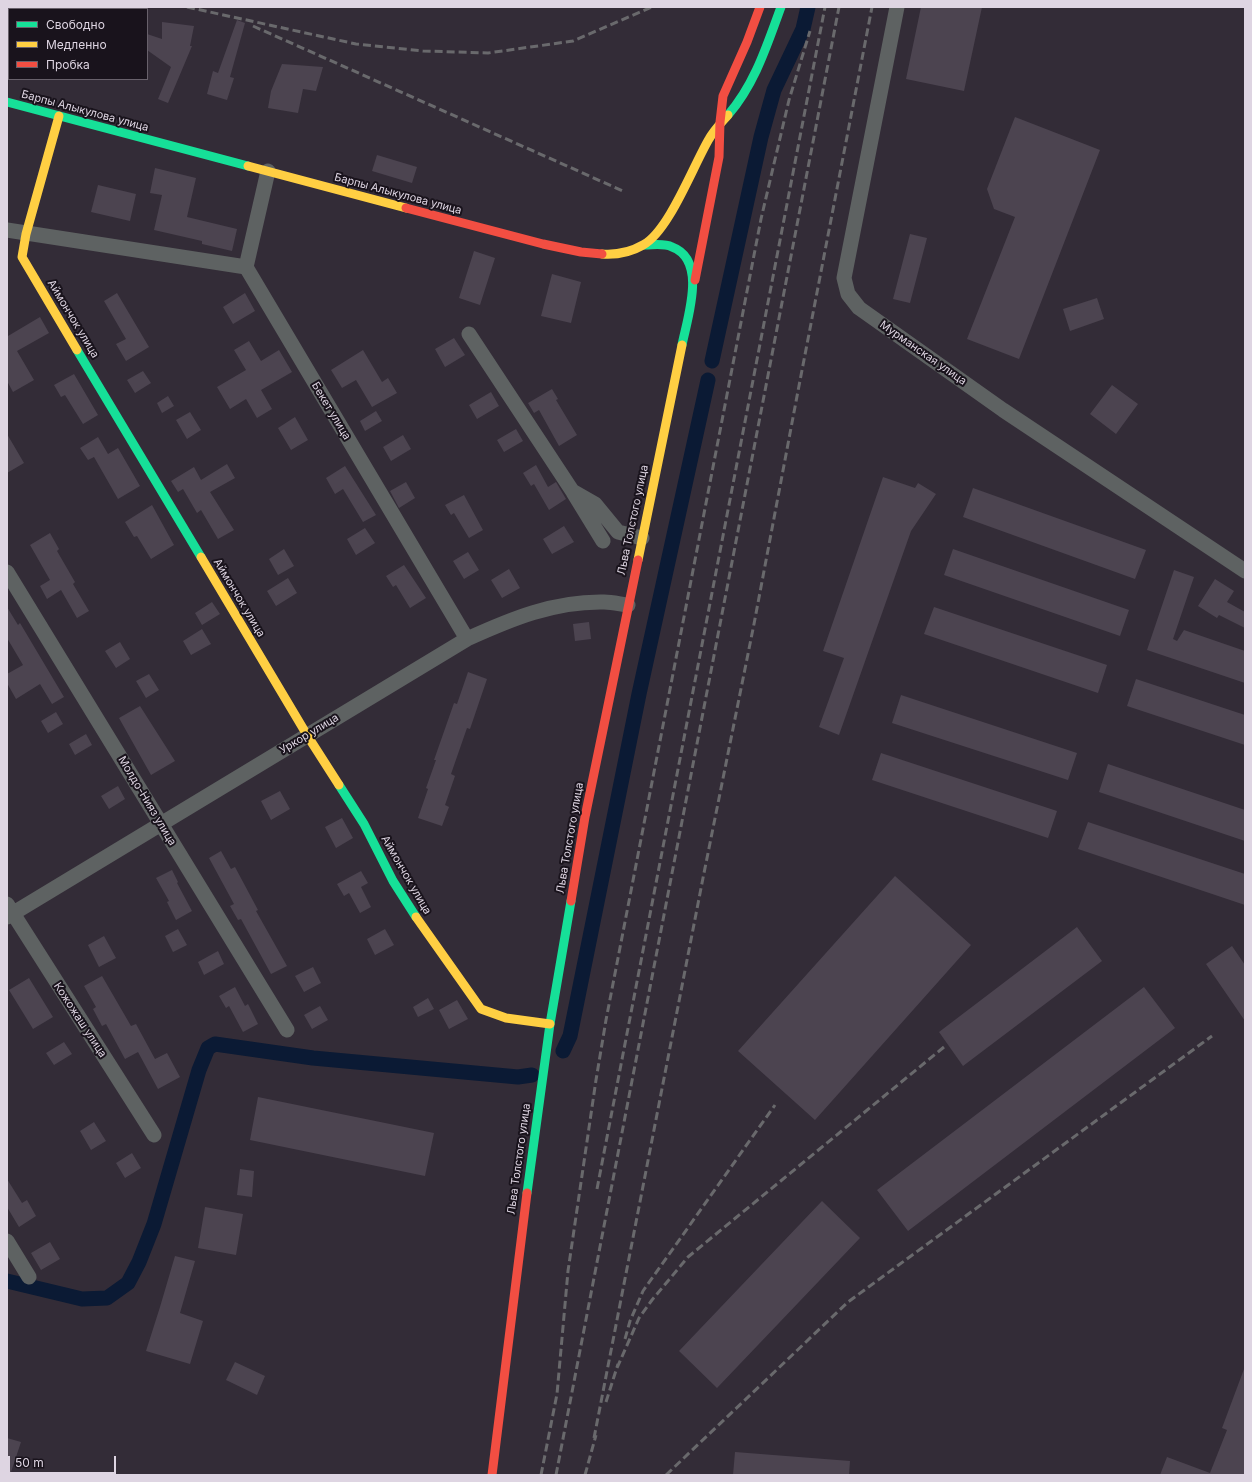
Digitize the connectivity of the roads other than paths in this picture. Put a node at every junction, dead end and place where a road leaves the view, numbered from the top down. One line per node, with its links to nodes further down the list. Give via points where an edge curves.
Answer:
1 (760, 7): 6 (main road, via 723,96)
2 (781, 7): 6 (main road, Барпы Алыкулова улица, via 764,54 741,99)
3 (897, 7): 17 (street, Мурманская улица, via 844,278 848,294 859,308 1003,410)
4 (7, 102): 5 (main road, Барпы Алыкулова улица)
5 (59, 116): 7 (main road, Барпы Алыкулова улица); 9 (main road, Аймончок улица)
6 (720, 122): 10 (main road, Барпы Алыкулова улица, via 671,211 654,236); 12 (main road, via 719,157)
7 (268, 171): 10 (main road, Барпы Алыкулова улица, via 577,251 616,255); 11 (street)
8 (7, 230): 9 (street)
9 (26, 234): 11 (street); 21 (main road, Аймончок улица, via 22,257)
10 (645, 244): 12 (main road, Льва Толстого улица, via 667,245 678,250 692,269)
11 (246, 267): 20 (street, Бекет улица)
12 (694, 286): 15 (main road, Льва Толстого улица)
13 (469, 334): 14 (street)
14 (573, 492): 15 (street, via 595,504 618,532); 16 (street)
15 (642, 538): 19 (main road, Льва Толстого улица)
16 (603, 541)
17 (1245, 571)
18 (7, 572): 22 (street, Молдо-Нияз улица)
19 (628, 605): 20 (street, Уркор улица, via 597,602 536,611); 24 (main road, Льва Толстого улица, via 585,817)
20 (467, 639): 21 (street, Уркор улица)
21 (307, 735): 22 (street, Уркор улица); 24 (main road, Аймончок улица, via 364,824 393,881 480,1009 503,1018)
22 (161, 824): 23 (street, Уркор улица); 25 (street, Молдо-Нияз улица)
23 (9, 912): 26 (street, Кожожаш улица)
24 (550, 1024): 29 (main road, Льва Толстого улица)
25 (287, 1030)
26 (154, 1135)
27 (7, 1241): 28 (street)
28 (29, 1277)
29 (492, 1475)

